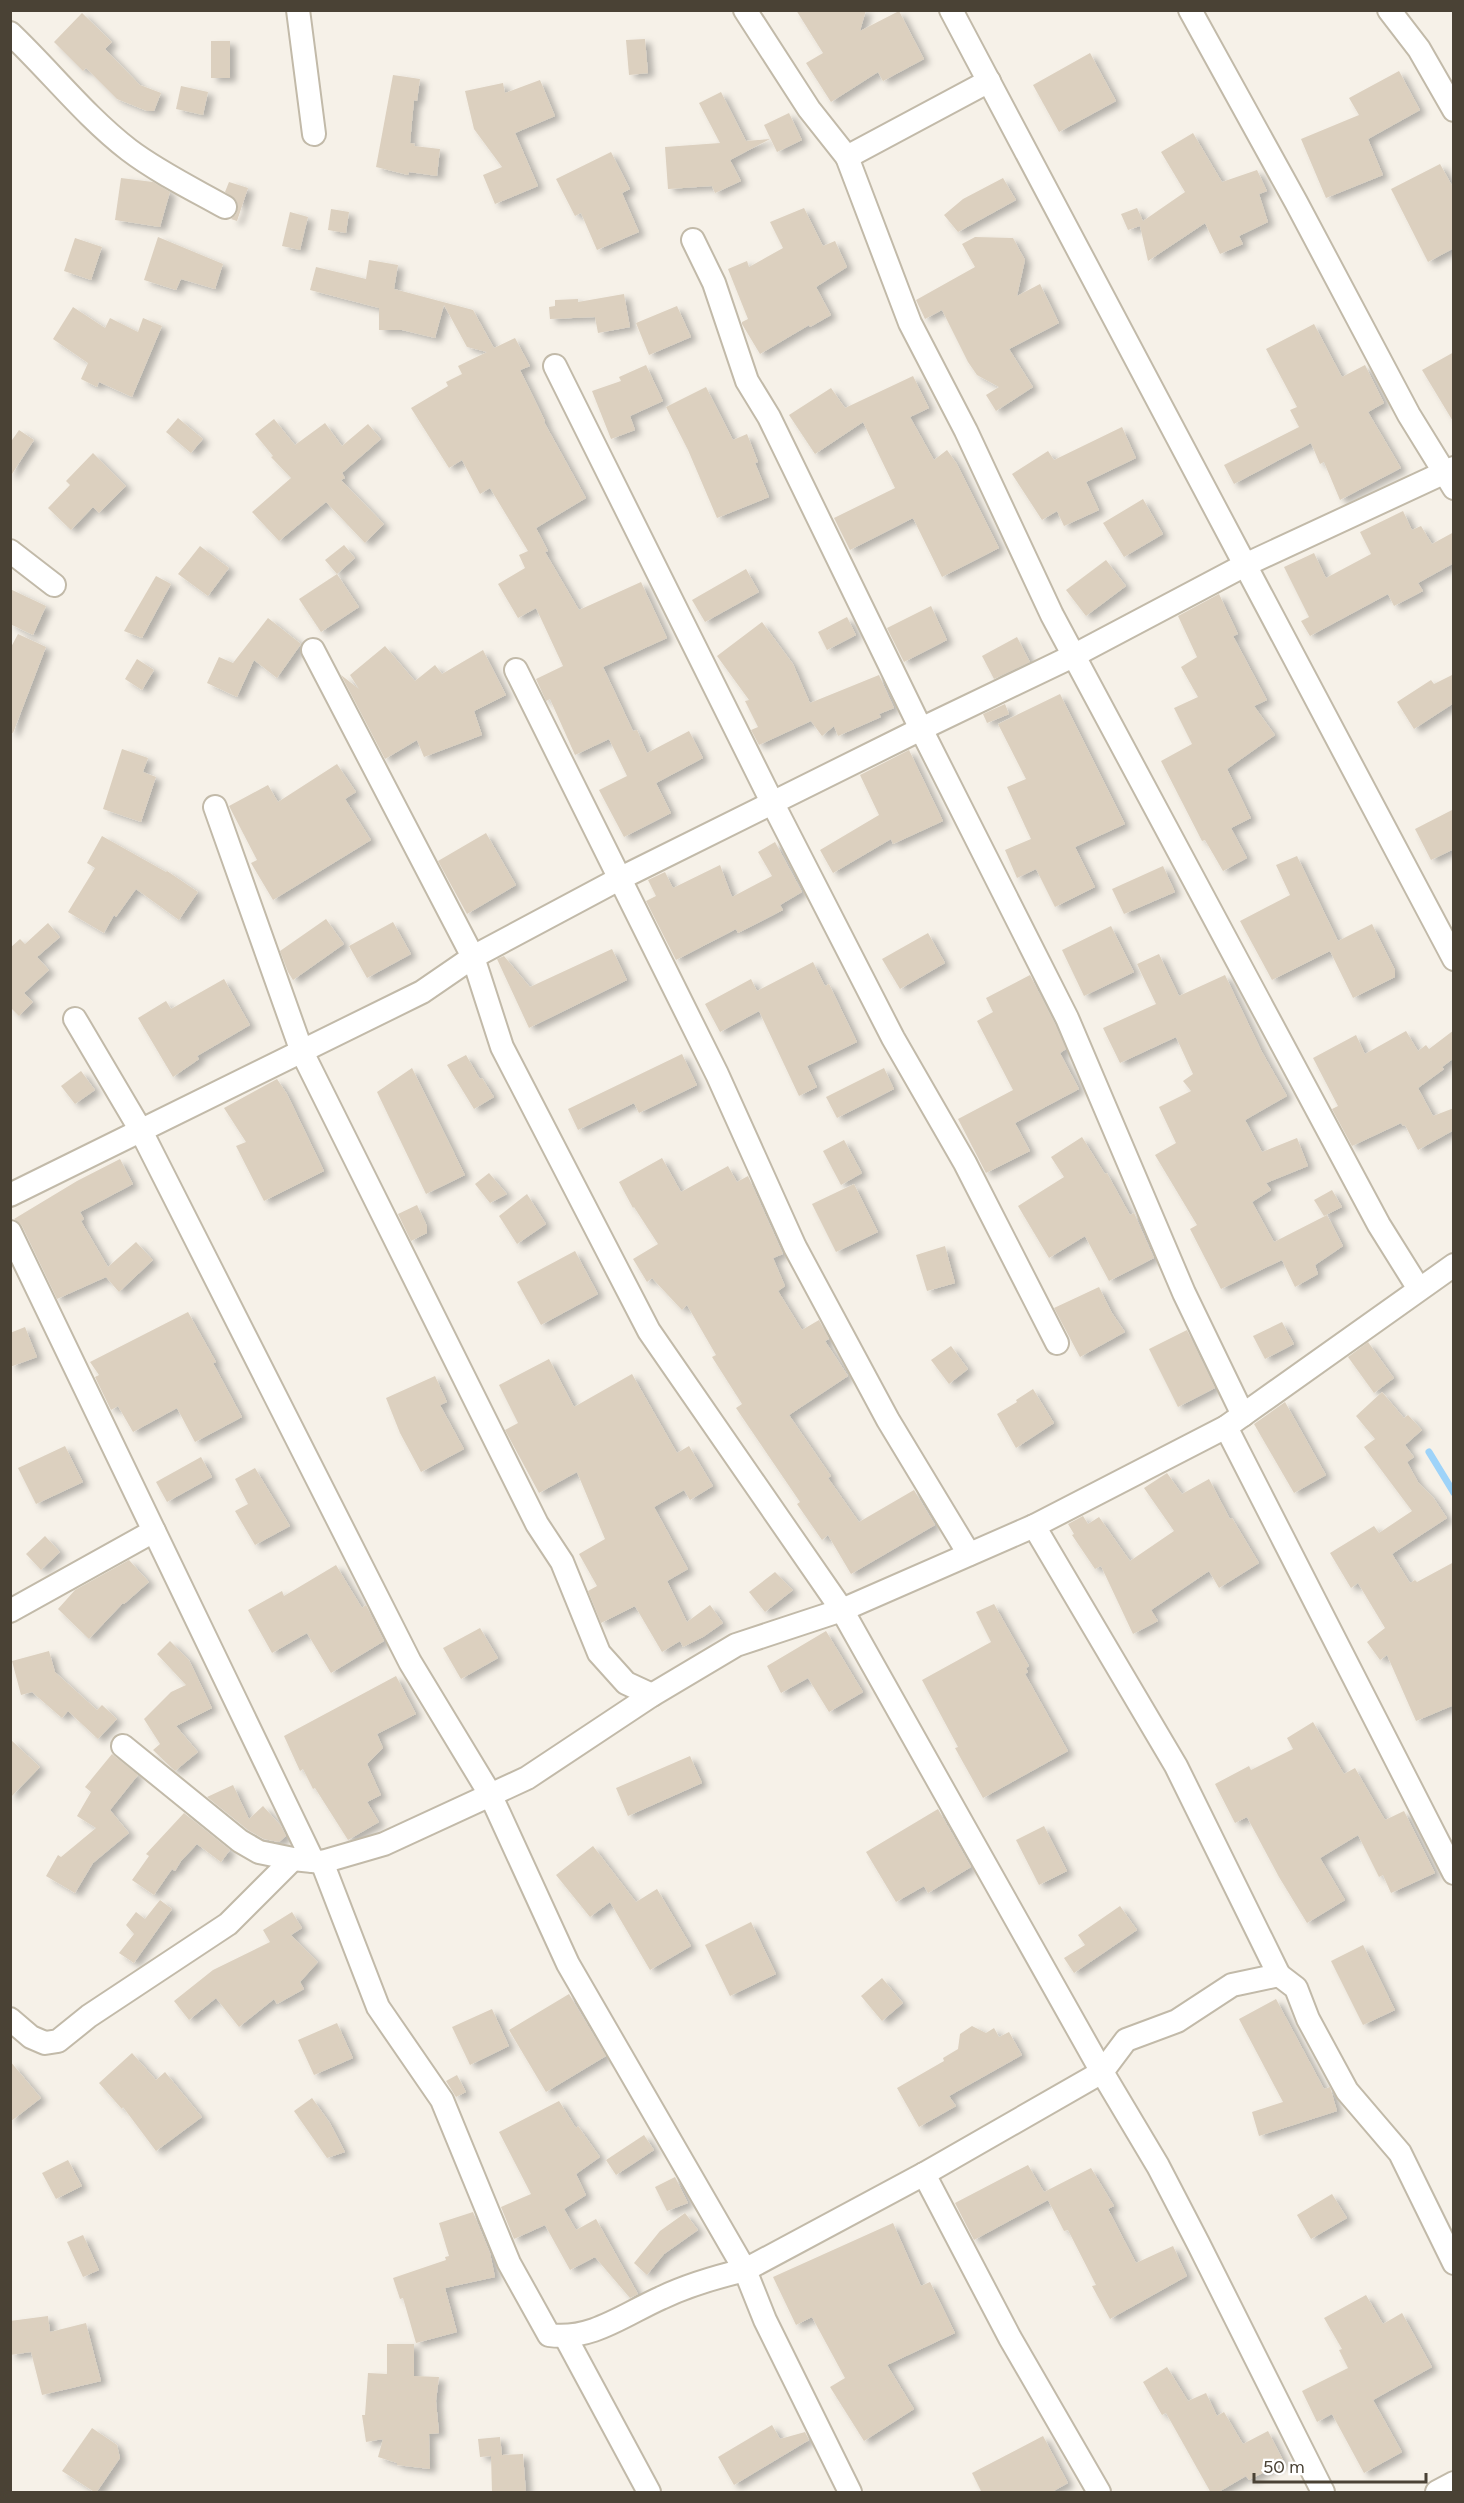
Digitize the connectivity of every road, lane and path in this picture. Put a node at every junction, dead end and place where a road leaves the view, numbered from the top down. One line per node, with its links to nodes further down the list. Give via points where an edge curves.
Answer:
1 (298, 10): 9 (street)
2 (745, 10): 10 (street, via 803,100)
3 (951, 10): 7 (street)
4 (1190, 10): 14 (street, via 1409,415)
5 (1389, 10): 8 (street, via 1419,49)
6 (10, 33): 11 (street, via 129,150)
7 (989, 81): 10 (street); 16 (street)
8 (1454, 110)
9 (314, 134)
10 (847, 157): 19 (street, via 910,323)
11 (225, 207)
12 (693, 240): 21 (street, via 714,283 747,381 769,417)
13 (555, 366): 22 (street)
14 (1451, 476): 16 (street)
15 (10, 551): 17 (street)
16 (1245, 565): 19 (street); 26 (street)
17 (54, 585)
18 (313, 650): 25 (street)
19 (1073, 656): 21 (street); 33 (street, via 1379,1225)
20 (516, 670): 24 (street)
21 (921, 729): 22 (street); 35 (street, via 1067,1018)
22 (772, 802): 24 (street); 34 (street)
23 (215, 807): 28 (street)
24 (619, 879): 25 (street); 38 (street, via 717,1074 833,1321)
25 (472, 957): 28 (street, via 422,992); 39 (street, via 502,1047 649,1331)
26 (1454, 959)
27 (75, 1019): 29 (street)
28 (302, 1052): 29 (street); 41 (street, via 537,1524 562,1562 599,1653 626,1683)
29 (140, 1129): 30 (street); 43 (street, via 410,1662)
30 (10, 1195)
31 (10, 1232): 37 (street)
32 (1454, 1265): 33 (street)
33 (1419, 1289): 35 (street)
34 (1057, 1343)
35 (1235, 1421): 36 (street); 45 (street)
36 (1034, 1526): 38 (street); 46 (street, via 1176,1766)
37 (154, 1531): 40 (street); 44 (street)
38 (969, 1554): 39 (street)
39 (842, 1610): 41 (street, via 736,1645); 48 (street)
40 (10, 1611)
41 (652, 1695): 43 (street, via 527,1778)
42 (123, 1746): 44 (street, via 240,1841 259,1852)
43 (490, 1794): 44 (street, via 384,1844); 51 (street, via 568,1964)
44 (309, 1861): 47 (street, via 228,1924 88,2016 58,2041 45,2043 31,2037); 52 (street, via 378,2007 442,2100 509,2263 549,2335)
45 (1454, 1873)
46 (1279, 1975): 48 (street, via 1232,1985 1177,2021 1126,2040); 50 (street, via 1296,1988 1308,2019 1347,2091 1400,2153)
47 (10, 2019)
48 (1102, 2072): 49 (street); 57 (street, via 1158,2166)
49 (924, 2174): 51 (street); 56 (street, via 1010,2338)
50 (1454, 2263)
51 (745, 2270): 52 (street, via 661,2297 603,2327); 55 (street, via 765,2320)
52 (566, 2338): 54 (street)
53 (1454, 2483): 58 (street)
54 (649, 2493)
55 (850, 2493)
56 (1099, 2493)
57 (1323, 2493)
58 (1437, 2493)

